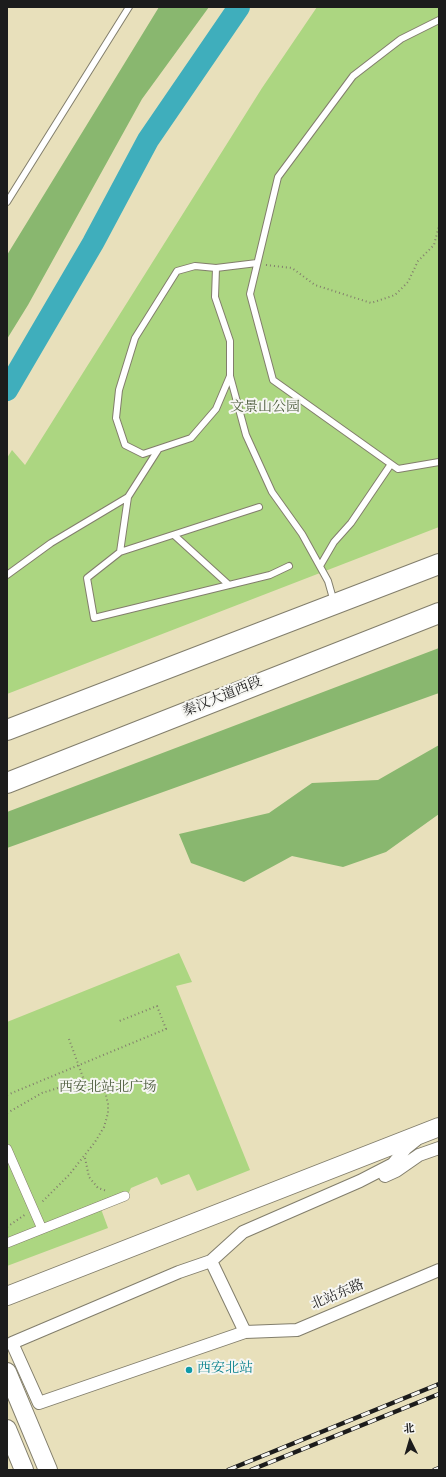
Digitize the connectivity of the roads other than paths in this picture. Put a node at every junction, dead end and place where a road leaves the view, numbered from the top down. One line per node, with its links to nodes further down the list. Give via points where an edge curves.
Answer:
1 (129, 7): 3 (lane)
2 (439, 20): 4 (lane, via 401,39 353,76 278,177)
3 (7, 202)
4 (257, 263): 5 (lane); 9 (lane, via 250,294 273,380)
5 (216, 268): 6 (lane, via 215,297 230,342); 7 (lane, via 195,266 177,270 135,338 119,390 116,418 125,445 143,454)
6 (230, 376): 7 (lane, via 216,409 191,438); 16 (lane, via 246,435 272,492 302,534)
7 (158, 450): 10 (lane)
8 (439, 462): 9 (lane, via 398,469)
9 (391, 464): 16 (lane, via 351,523 334,542)
10 (128, 497): 13 (lane); 17 (lane, via 51,543)
11 (259, 507): 12 (lane)
12 (174, 535): 13 (lane); 18 (lane)
13 (120, 552): 18 (lane, via 87,578 94,618)
14 (439, 564): 19 (main road)
15 (289, 566): 18 (lane, via 270,575)
16 (320, 566): 19 (lane, via 328,581)
17 (7, 575)
18 (229, 585)
19 (335, 605): 23 (main road)
20 (439, 606): 22 (main road)
21 (439, 613): 22 (main road, 秦汉大道西段)
22 (411, 623): 24 (main road, 秦汉大道西段)
23 (7, 730)
24 (7, 783)
25 (435, 1129): 30 (street, via 406,1148 393,1164); 34 (main road)
26 (7, 1148): 29 (street)
27 (439, 1148): 30 (street, via 419,1155 396,1171)
28 (125, 1196): 29 (street)
29 (42, 1229): 31 (street)
30 (243, 1232): 32 (street)
31 (7, 1243)
32 (211, 1261): 35 (street); 35 (street, 北站东路, via 12,1343 39,1403)
33 (439, 1270): 35 (street, 北站东路, via 297,1330)
34 (12, 1294)
35 (245, 1332)
36 (7, 1372): 39 (main road)
37 (7, 1429): 38 (main road)
38 (24, 1470)
39 (48, 1470)

